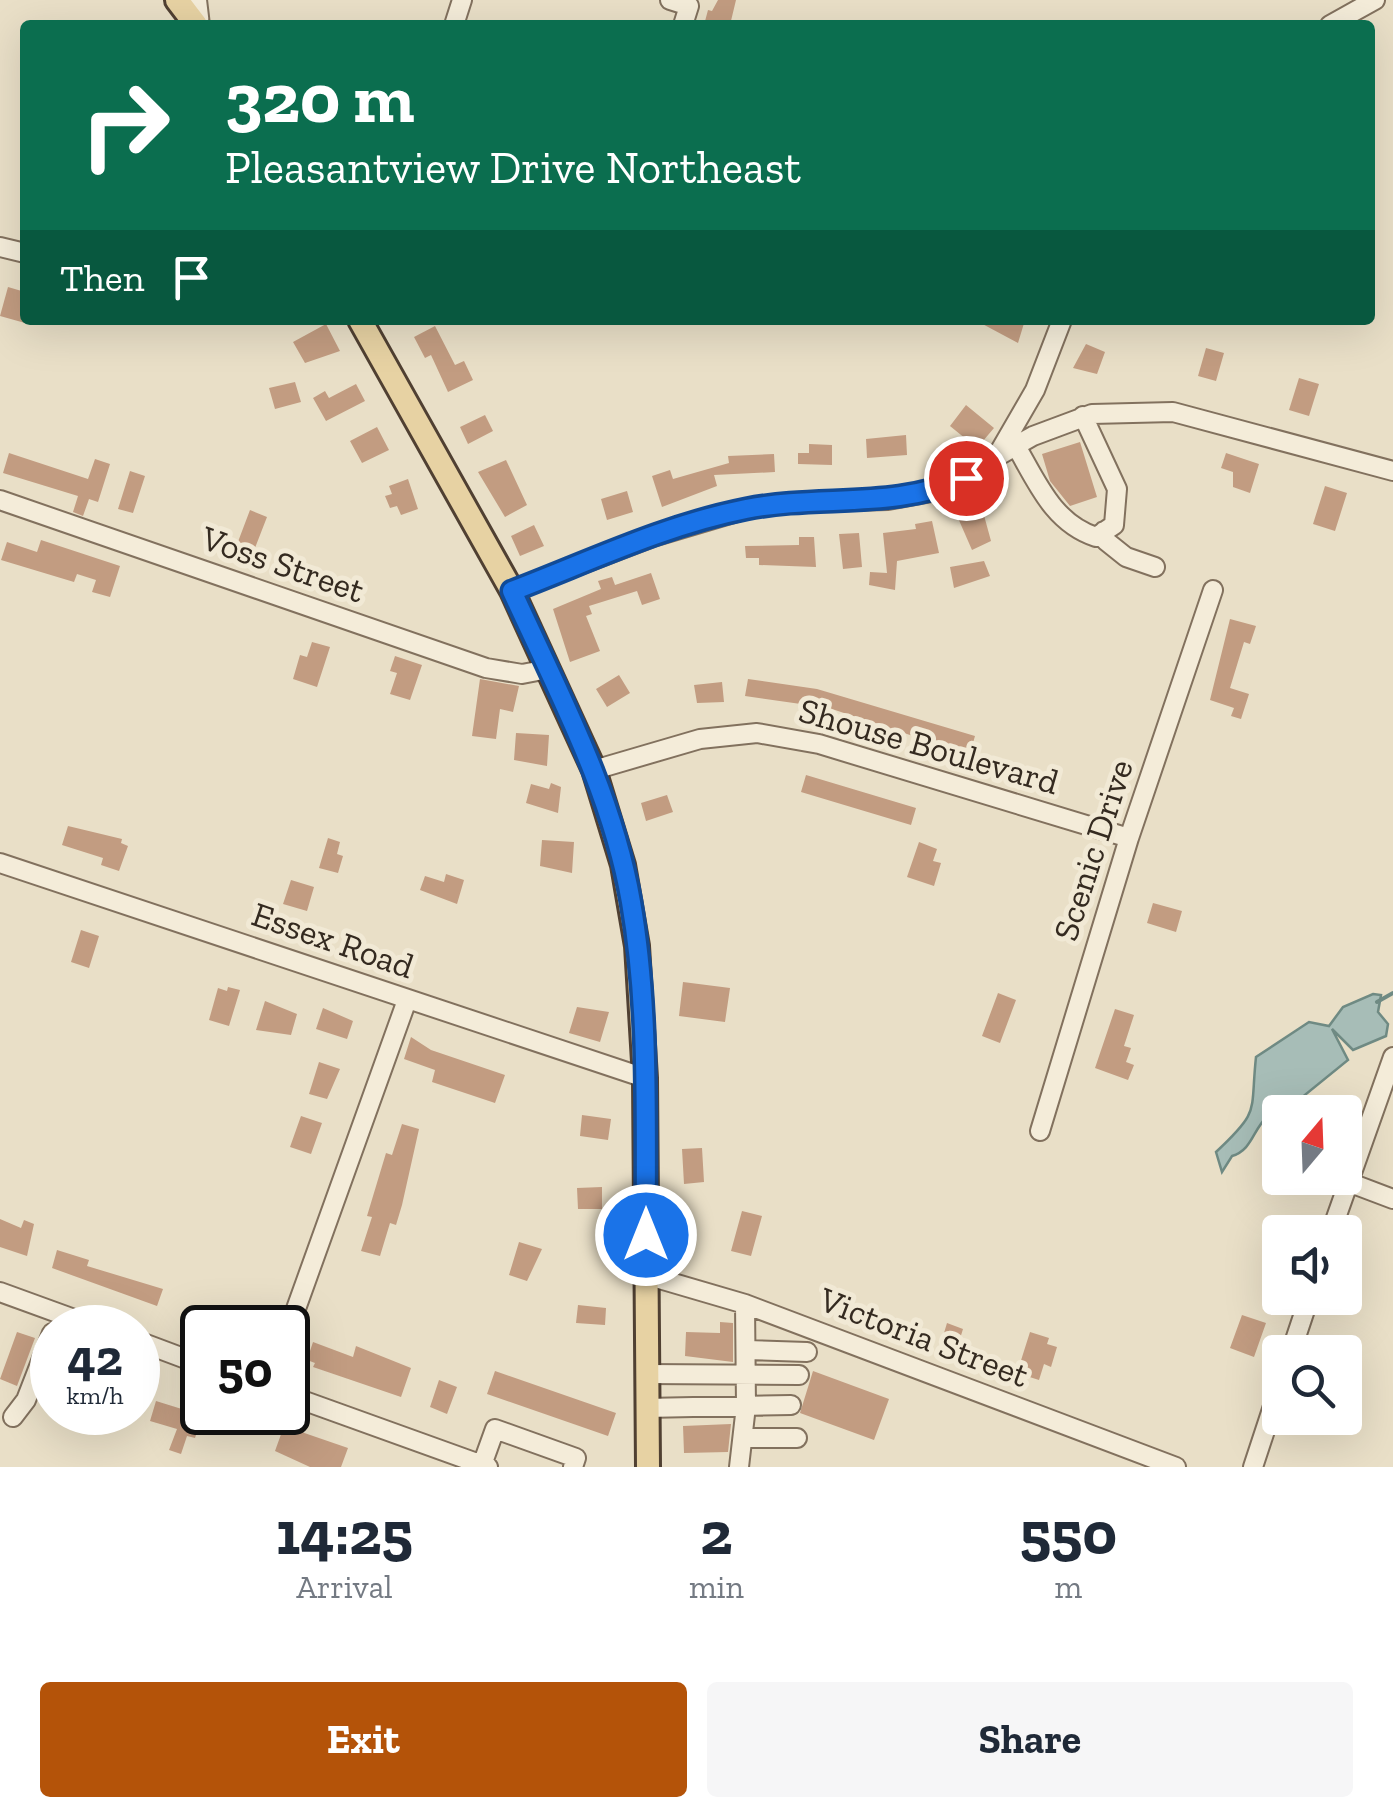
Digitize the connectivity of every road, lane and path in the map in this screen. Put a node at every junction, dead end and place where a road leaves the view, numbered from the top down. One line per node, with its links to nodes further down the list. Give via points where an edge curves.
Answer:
1 (177, 0): 4 (main road)
2 (670, 0): 5 (street, via 689,6)
3 (1375, 0): 6 (street)
4 (194, 20)
5 (685, 20)
6 (1339, 20)
7 (363, 325): 17 (main road)
8 (1060, 325): 11 (street, via 1035,390)
9 (1083, 416): 10 (street); 12 (street, via 1173,412); 14 (street, via 1116,489 1114,525)
10 (1016, 446): 11 (street); 14 (street, via 1064,519 1078,532 1096,537)
11 (995, 459): 17 (street, via 913,498 781,504 707,519)
12 (1393, 470)
13 (0, 500): 18 (street, Voss Street, via 486,668 522,674)
14 (1104, 531): 15 (street, via 1106,542 1126,557)
15 (1155, 567)
16 (1213, 590): 20 (street, Scenic Drive)
17 (512, 591): 18 (main road)
18 (548, 669): 19 (main road)
19 (594, 770): 20 (street, Shouse Boulevard, via 700,739 757,733 819,744); 24 (main road, via 632,902)
20 (1129, 838): 25 (street, Scenic Drive)
21 (0, 863): 22 (street, Essex Road)
22 (406, 1000): 24 (street, Essex Road); 32 (street)
23 (1393, 1057): 26 (street)
24 (646, 1078): 29 (main road)
25 (1040, 1131)
26 (1362, 1143)
27 (1362, 1188): 28 (street)
28 (1393, 1200)
29 (646, 1274): 31 (street, Victoria Street); 36 (main road)
30 (0, 1292): 33 (street)
31 (745, 1304): 34 (street); 52 (street, Victoria Street)
32 (297, 1305)
33 (30, 1310)
34 (746, 1350): 35 (street); 37 (street)
35 (807, 1352)
36 (646, 1374): 37 (street); 43 (main road)
37 (746, 1374): 38 (street); 42 (street)
38 (799, 1375)
39 (30, 1390): 44 (street)
40 (310, 1403): 48 (street)
41 (790, 1405): 42 (street)
42 (746, 1406): 43 (street); 46 (street)
43 (646, 1408): 50 (main road)
44 (13, 1417)
45 (1263, 1435): 53 (street)
46 (744, 1438): 47 (street); 51 (street)
47 (797, 1438)
48 (485, 1466): 49 (street, via 495,1429 576,1458)
49 (573, 1467)
50 (648, 1467)
51 (739, 1467)
52 (1176, 1467)
53 (1252, 1467)

